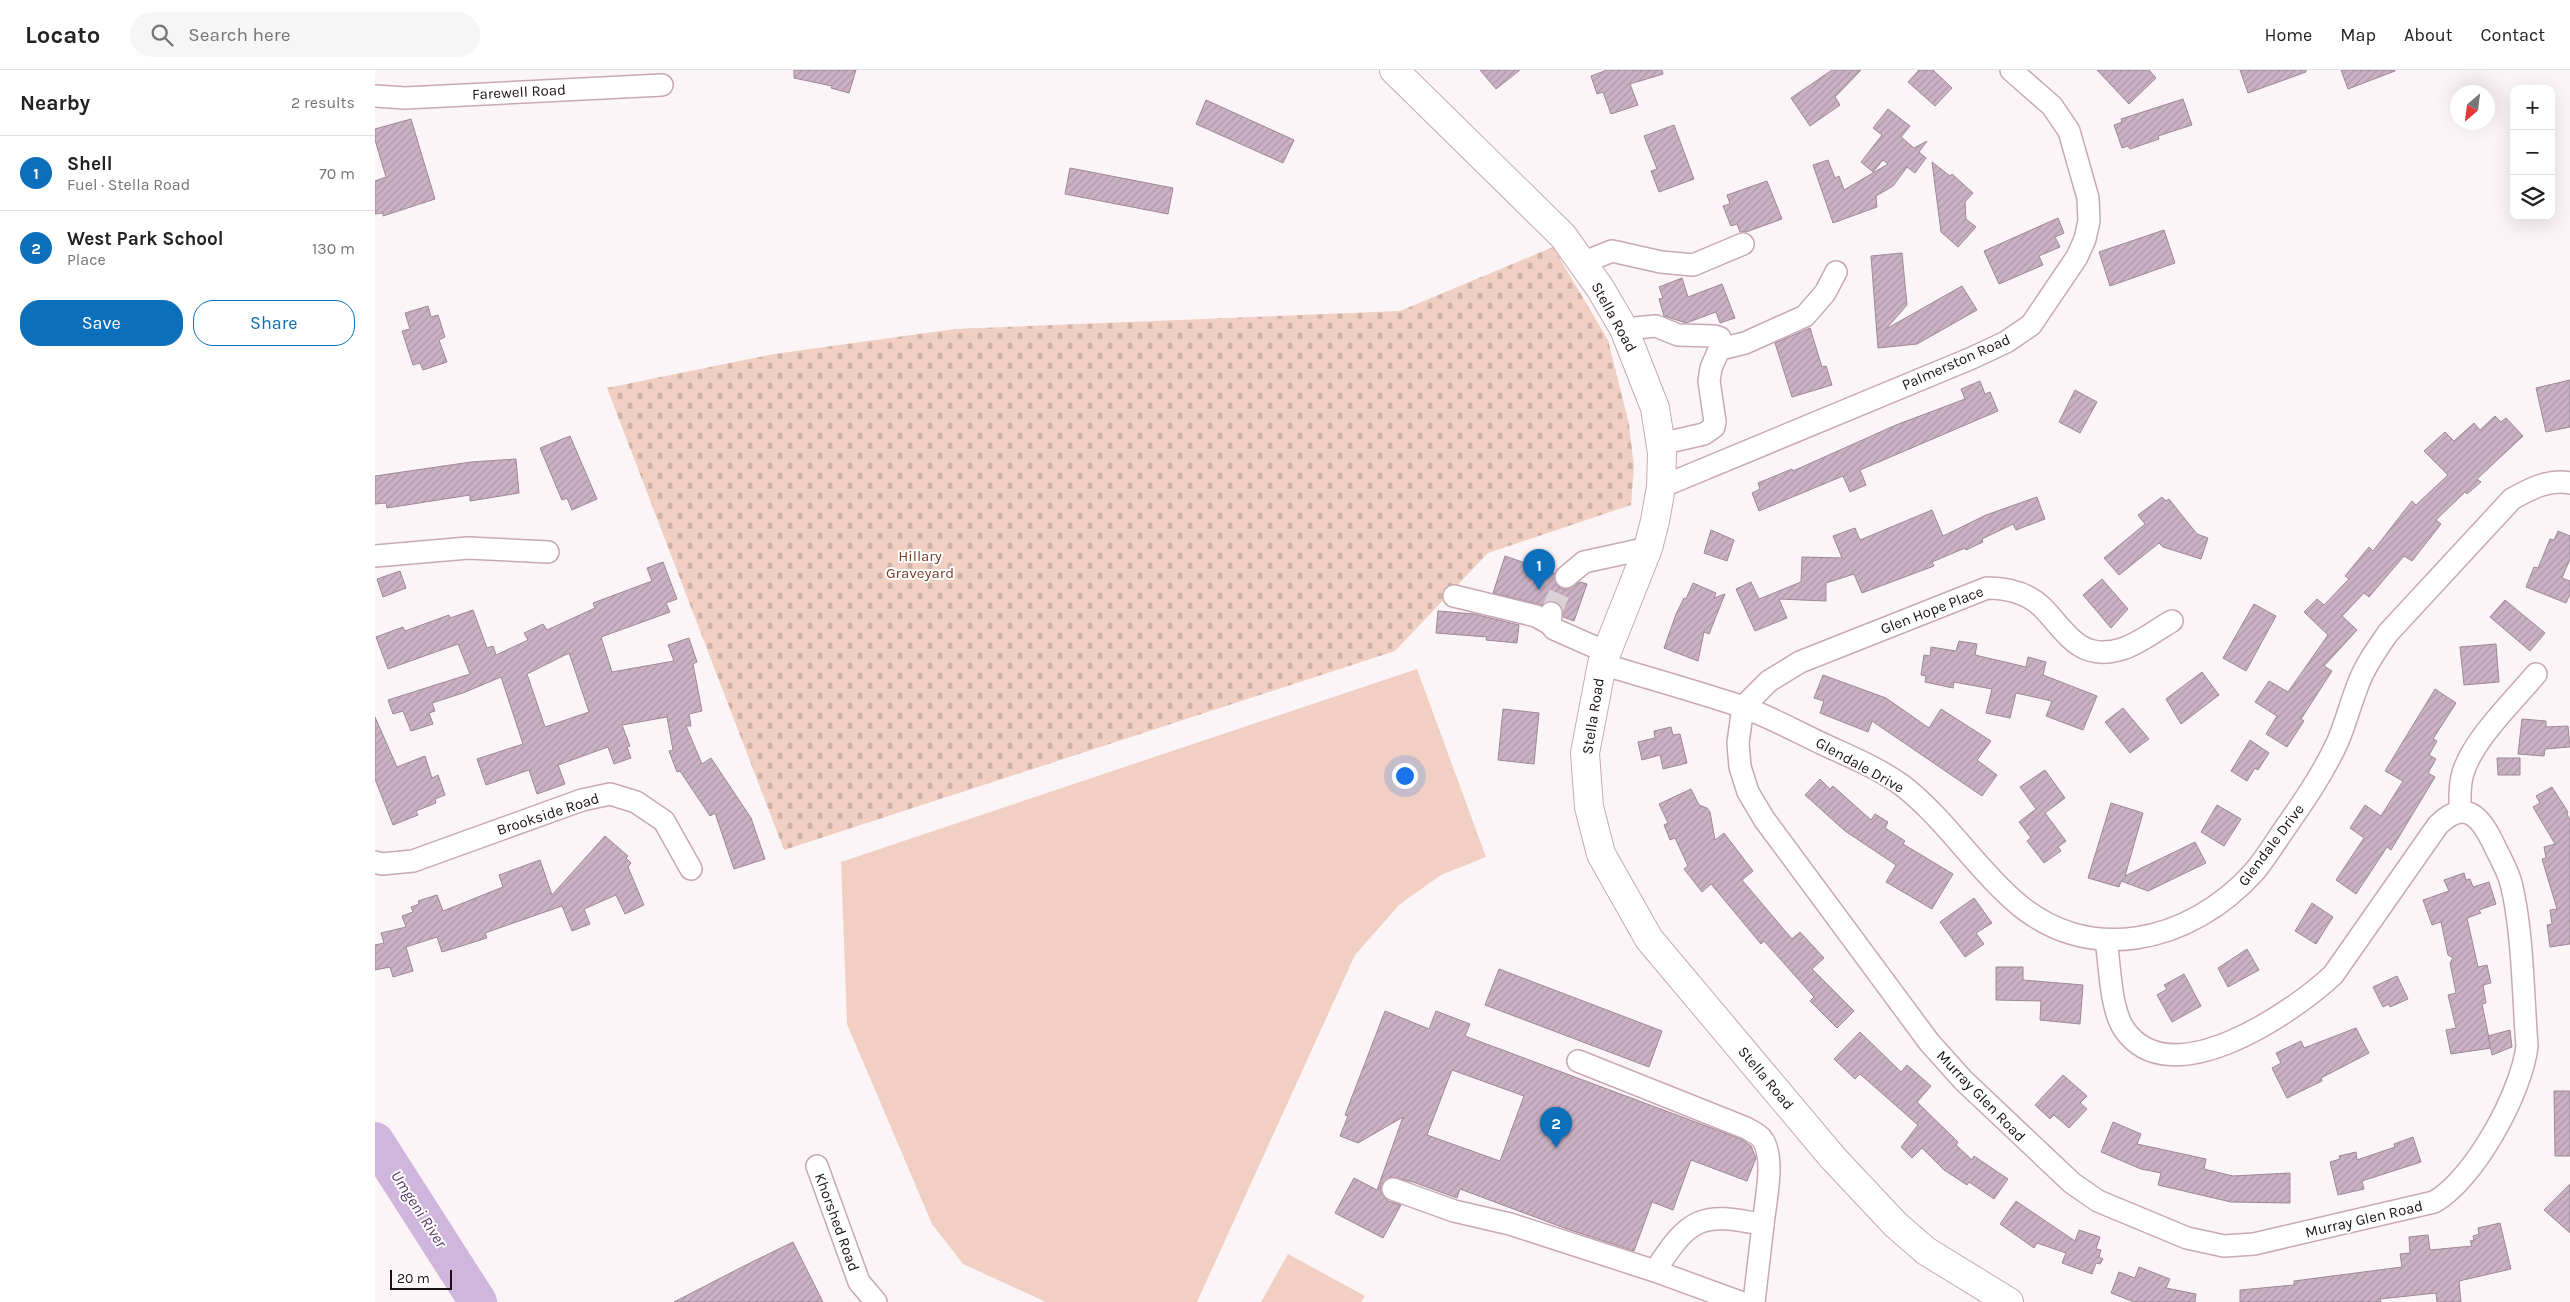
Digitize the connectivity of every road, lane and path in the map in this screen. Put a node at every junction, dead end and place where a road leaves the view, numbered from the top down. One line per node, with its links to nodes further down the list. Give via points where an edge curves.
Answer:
1 (1394, 70): 6 (main road, Stella Road, via 1524,195 1563,236)
2 (2011, 70): 12 (street, Palmerston Road, via 2052,106 2069,131 2088,198 2089,220 2081,248 2031,325 2006,342 1972,358)
3 (662, 85): 4 (street, Farewell Road, via 405,98)
4 (375, 96)
5 (1743, 244): 6 (street, via 1693,265 1612,251)
6 (1582, 262): 8 (main road, Stella Road)
7 (1836, 272): 9 (street, via 1825,293 1805,316 1745,343)
8 (1624, 329): 9 (street, via 1656,326 1678,335 1714,336 1720,338); 10 (main road, Stella Road, via 1655,408)
9 (1720, 349): 10 (street, via 1709,381 1714,428 1704,434)
10 (1660, 444): 12 (main road, Stella Road)
11 (2570, 483): 25 (street, Glendale Drive, via 2560,481 2536,486 2512,499 2388,633 2360,680 2326,766 2257,869 2239,888 2219,905 2154,936)
12 (1661, 487): 13 (main road, Stella Road)
13 (1647, 548): 16 (street, via 1584,562); 19 (main road, Stella Road)
14 (547, 552): 15 (street, via 468,548)
15 (375, 556)
16 (1566, 577)
17 (1454, 596): 19 (street, Glendale Drive, via 1550,618 1563,634)
18 (2172, 621): 21 (street, Glen Hope Place, via 2122,649 2089,650 2074,644 2032,599 2002,588 1987,588 1800,662 1769,681)
19 (1604, 658): 21 (street, Glendale Drive); 34 (main road, Stella Road, via 1585,753 1589,807 1601,854 1649,938 1833,1158 1896,1225 1926,1251)
20 (2535, 674): 22 (street, via 2468,760 2459,790)
21 (1743, 707): 22 (street, Murray Glen Road, via 1738,743 1740,767 1748,792 1935,1048 1963,1080 2072,1183 2098,1201 2187,1238 2211,1244 2254,1244 2423,1206 2452,1190 2495,1129 2517,1087 2527,1046 2516,907 2511,881 2488,831 2476,817); 25 (street, Glendale Drive, via 1846,755 1903,786 2011,899 2039,920 2061,931)
22 (2460, 811): 25 (street, via 2438,825 2333,975 2315,992 2251,1032 2204,1052 2175,1055 2137,1043 2124,1028 2116,1008)
23 (375, 862): 24 (street, Brookside Road, via 413,861 582,800 610,794 636,802 664,821)
24 (691, 869)
25 (2106, 940)
26 (1578, 1061): 29 (street, via 1746,1128 1761,1137 1769,1158)
27 (817, 1166): 31 (street, Khorshed Road, via 859,1282)
28 (1393, 1189): 30 (street, via 1454,1211 1510,1224)
29 (1763, 1226): 30 (street, via 1716,1218 1695,1224 1675,1239); 33 (street)
30 (1655, 1271): 32 (street)
31 (876, 1302)
32 (1740, 1302)
33 (1754, 1302)
34 (2009, 1302)

